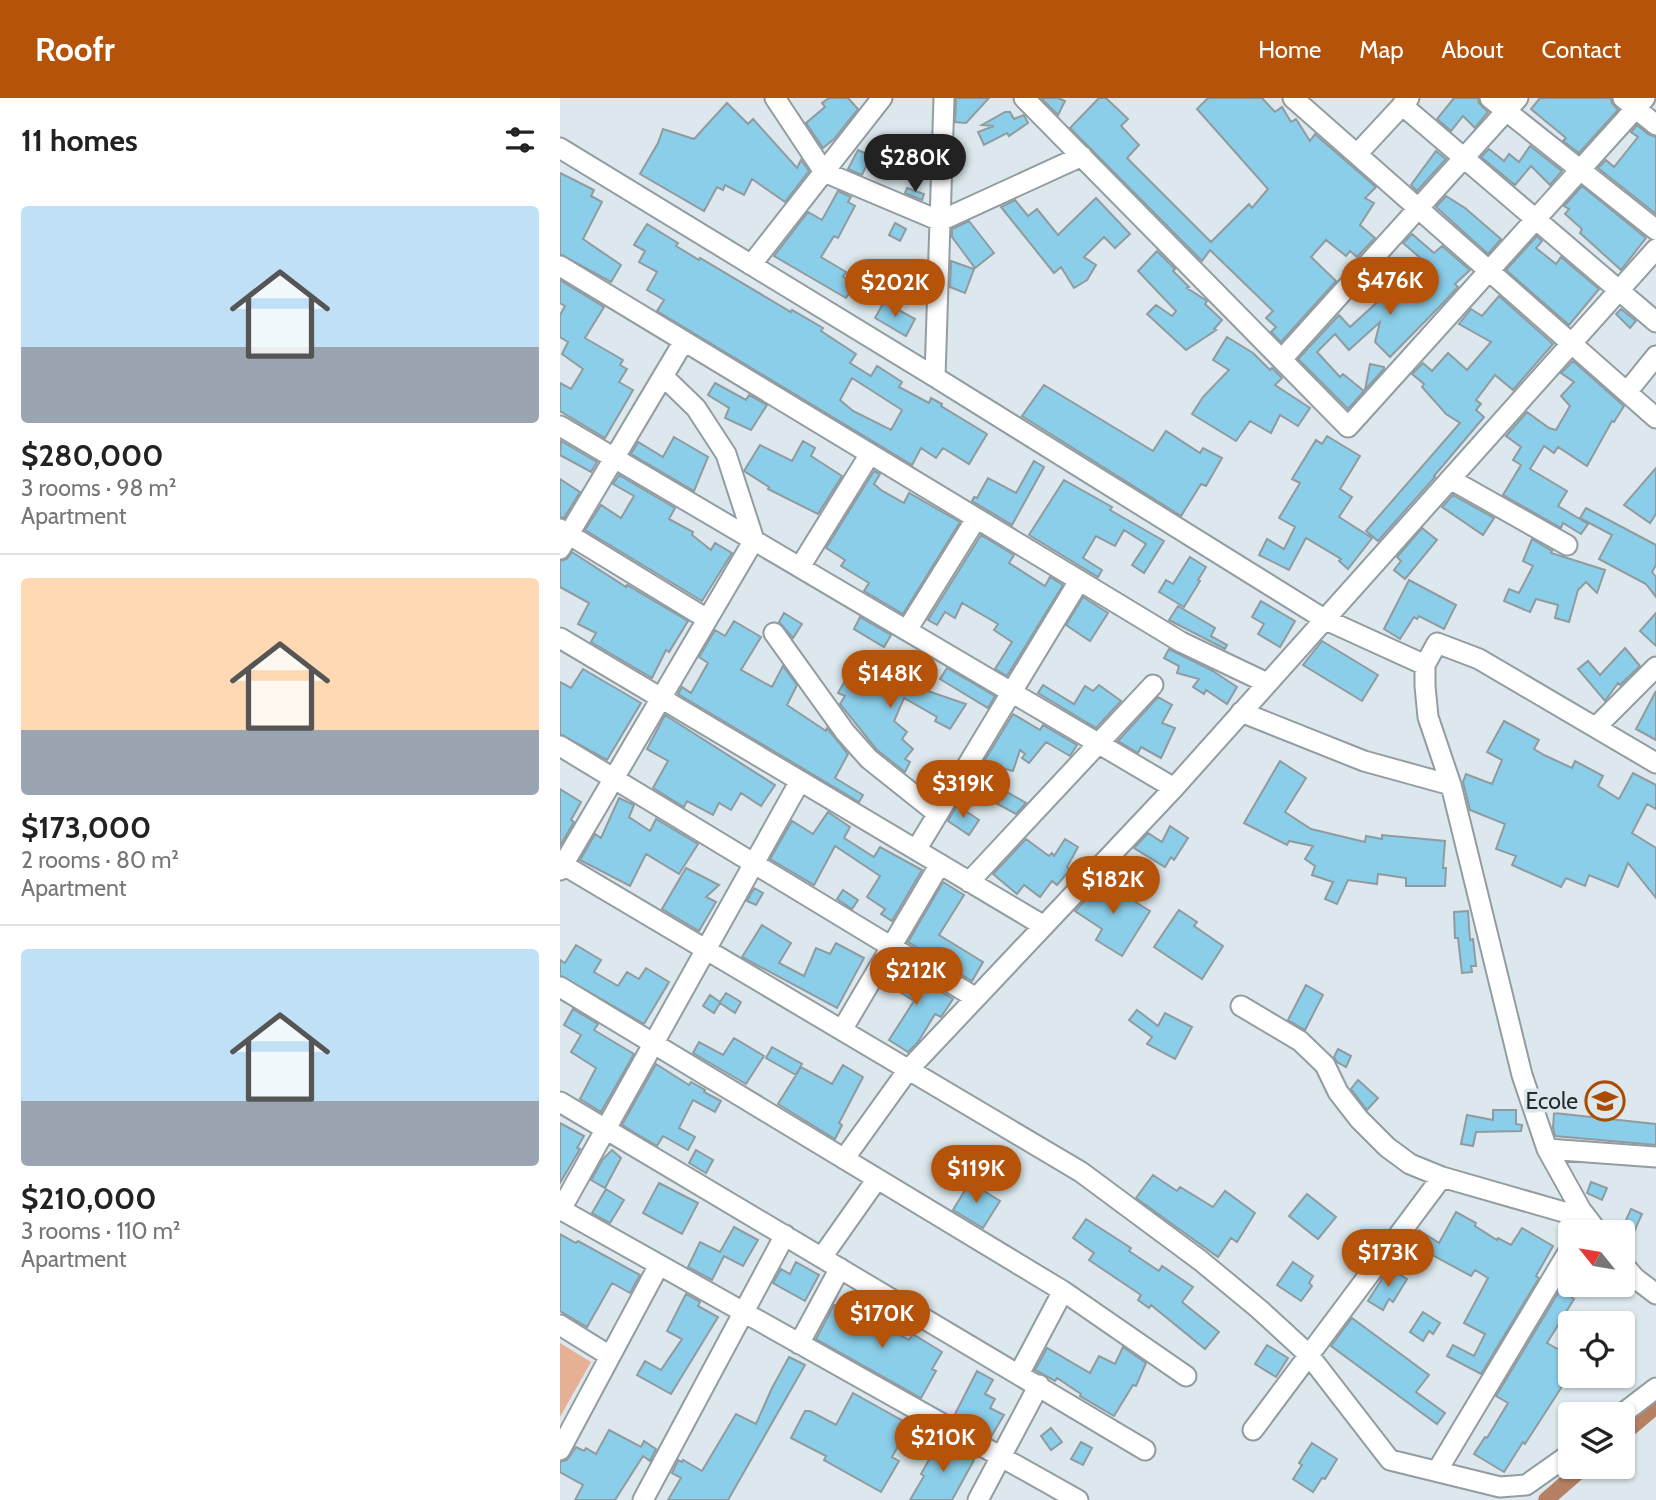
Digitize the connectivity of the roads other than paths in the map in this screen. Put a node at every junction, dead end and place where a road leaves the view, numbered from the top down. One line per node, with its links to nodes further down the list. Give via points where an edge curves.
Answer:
1 (775, 98): 16 (street)
2 (882, 98): 16 (street)
3 (944, 98): 19 (street)
4 (1024, 98): 13 (street)
5 (1293, 98): 12 (street)
6 (1490, 98): 9 (street)
7 (1406, 101): 12 (street); 14 (street)
8 (1634, 102): 10 (street); 15 (street)
9 (1512, 104): 14 (street); 15 (street)
10 (1656, 125)
11 (560, 148): 22 (street)
12 (1357, 155): 17 (street)
13 (1082, 156): 19 (street); 30 (street)
14 (1463, 159): 17 (street); 18 (street)
15 (1580, 169): 18 (street); 20 (street)
16 (824, 172): 19 (street); 22 (street)
17 (1418, 209): 24 (street); 30 (street)
18 (1535, 218): 24 (street); 25 (street)
19 (940, 222): 32 (street)
20 (1656, 230)
21 (1656, 249): 25 (street)
22 (751, 265): 32 (street)
23 (560, 266): 27 (street)
24 (1488, 270): 28 (street); 30 (street, via 1348,426)
25 (1619, 290): 26 (street); 28 (street)
26 (1656, 322)
27 (684, 341): 31 (street); 36 (street)
28 (1572, 344): 33 (street); 38 (street)
29 (1656, 356): 33 (street)
30 (1282, 359)
31 (663, 376): 37 (street); 41 (street, via 696,408 726,454)
32 (935, 377): 46 (street)
33 (1627, 392): 34 (street)
34 (1656, 418)
35 (560, 426): 37 (street)
36 (870, 454): 39 (street); 43 (street)
37 (615, 458): 40 (street); 41 (street)
38 (1450, 479): 42 (street); 46 (street)
39 (976, 519): 44 (street); 47 (street)
40 (563, 538): 45 (street)
41 (754, 540): 43 (street); 45 (street)
42 (1567, 545)
43 (800, 567): 47 (street)
44 (1079, 581): 52 (street, via 1181,642); 54 (street)
45 (707, 619): 55 (street)
46 (1324, 619): 50 (street); 52 (street)
47 (907, 630): 54 (street)
48 (774, 633): 65 (street, via 869,759)
49 (560, 638): 55 (street)
50 (1425, 666): 57 (street, via 1437,643 1479,660); 63 (street, via 1428,717)
51 (1656, 667): 57 (street)
52 (1267, 683): 56 (street)
53 (1153, 685): 58 (street)
54 (1012, 692): 58 (street); 65 (street)
55 (660, 698): 61 (street); 62 (street)
56 (1241, 712): 63 (street, via 1364,761); 64 (street)
57 (1596, 727): 60 (street)
58 (1098, 743): 64 (street); 70 (street)
59 (560, 746): 61 (street)
60 (1656, 763)
61 (614, 778): 67 (street); 69 (street)
62 (800, 781): 66 (street); 67 (street)
63 (1451, 785): 82 (street, via 1522,1074)
64 (1174, 788): 71 (street)
65 (938, 814): 66 (street)
66 (916, 850): 68 (street)
67 (754, 863): 72 (street); 73 (street)
68 (940, 864): 70 (street); 72 (street)
69 (561, 866): 73 (street)
70 (969, 882): 71 (street)
71 (1044, 926): 75 (street)
72 (890, 946): 75 (street); 77 (street)
73 (706, 950): 77 (street); 78 (street)
74 (560, 988): 78 (street)
75 (976, 998): 79 (street)
76 (1241, 1006): 85 (street, via 1300,1041 1325,1065 1338,1092 1387,1147 1410,1164)
77 (842, 1030): 79 (street)
78 (652, 1043): 81 (street); 84 (street)
79 (908, 1070): 84 (street); 101 (street, via 1081,1172 1201,1261)
80 (560, 1102): 81 (street)
81 (605, 1128): 87 (street); 90 (street)
82 (1547, 1149): 83 (street); 89 (street)
83 (1656, 1157)
84 (844, 1159): 86 (street)
85 (1442, 1177): 88 (street); 101 (street)
86 (877, 1179): 91 (street); 96 (street)
87 (560, 1210): 92 (street)
88 (1566, 1220)
89 (1585, 1220)
90 (785, 1235): 91 (street); 98 (street)
91 (822, 1257): 93 (street)
92 (659, 1265): 98 (street); 102 (street)
93 (840, 1268): 100 (street); 103 (street)
94 (1558, 1269): 113 (street)
95 (1635, 1279): 97 (street)
96 (1063, 1291): 103 (street); 104 (street)
97 (1656, 1294)
98 (743, 1312): 100 (street); 114 (street)
99 (560, 1325): 102 (street)
100 (799, 1344): 111 (street)
101 (1308, 1354): 108 (street); 113 (street, via 1390,1460)
102 (610, 1356): 109 (street)
103 (1019, 1374): 105 (street)
104 (1186, 1376)
105 (1039, 1385): 110 (street); 111 (street)
106 (1656, 1388): 107 (street)
107 (1635, 1404)
108 (1253, 1430)
109 (560, 1450)
110 (1145, 1450)
111 (1001, 1457): 115 (street); 116 (street)
112 (1558, 1462): 113 (street, via 1526,1485 1500,1487)
113 (1437, 1471)
114 (643, 1500)
115 (978, 1500)
116 (1077, 1500)

